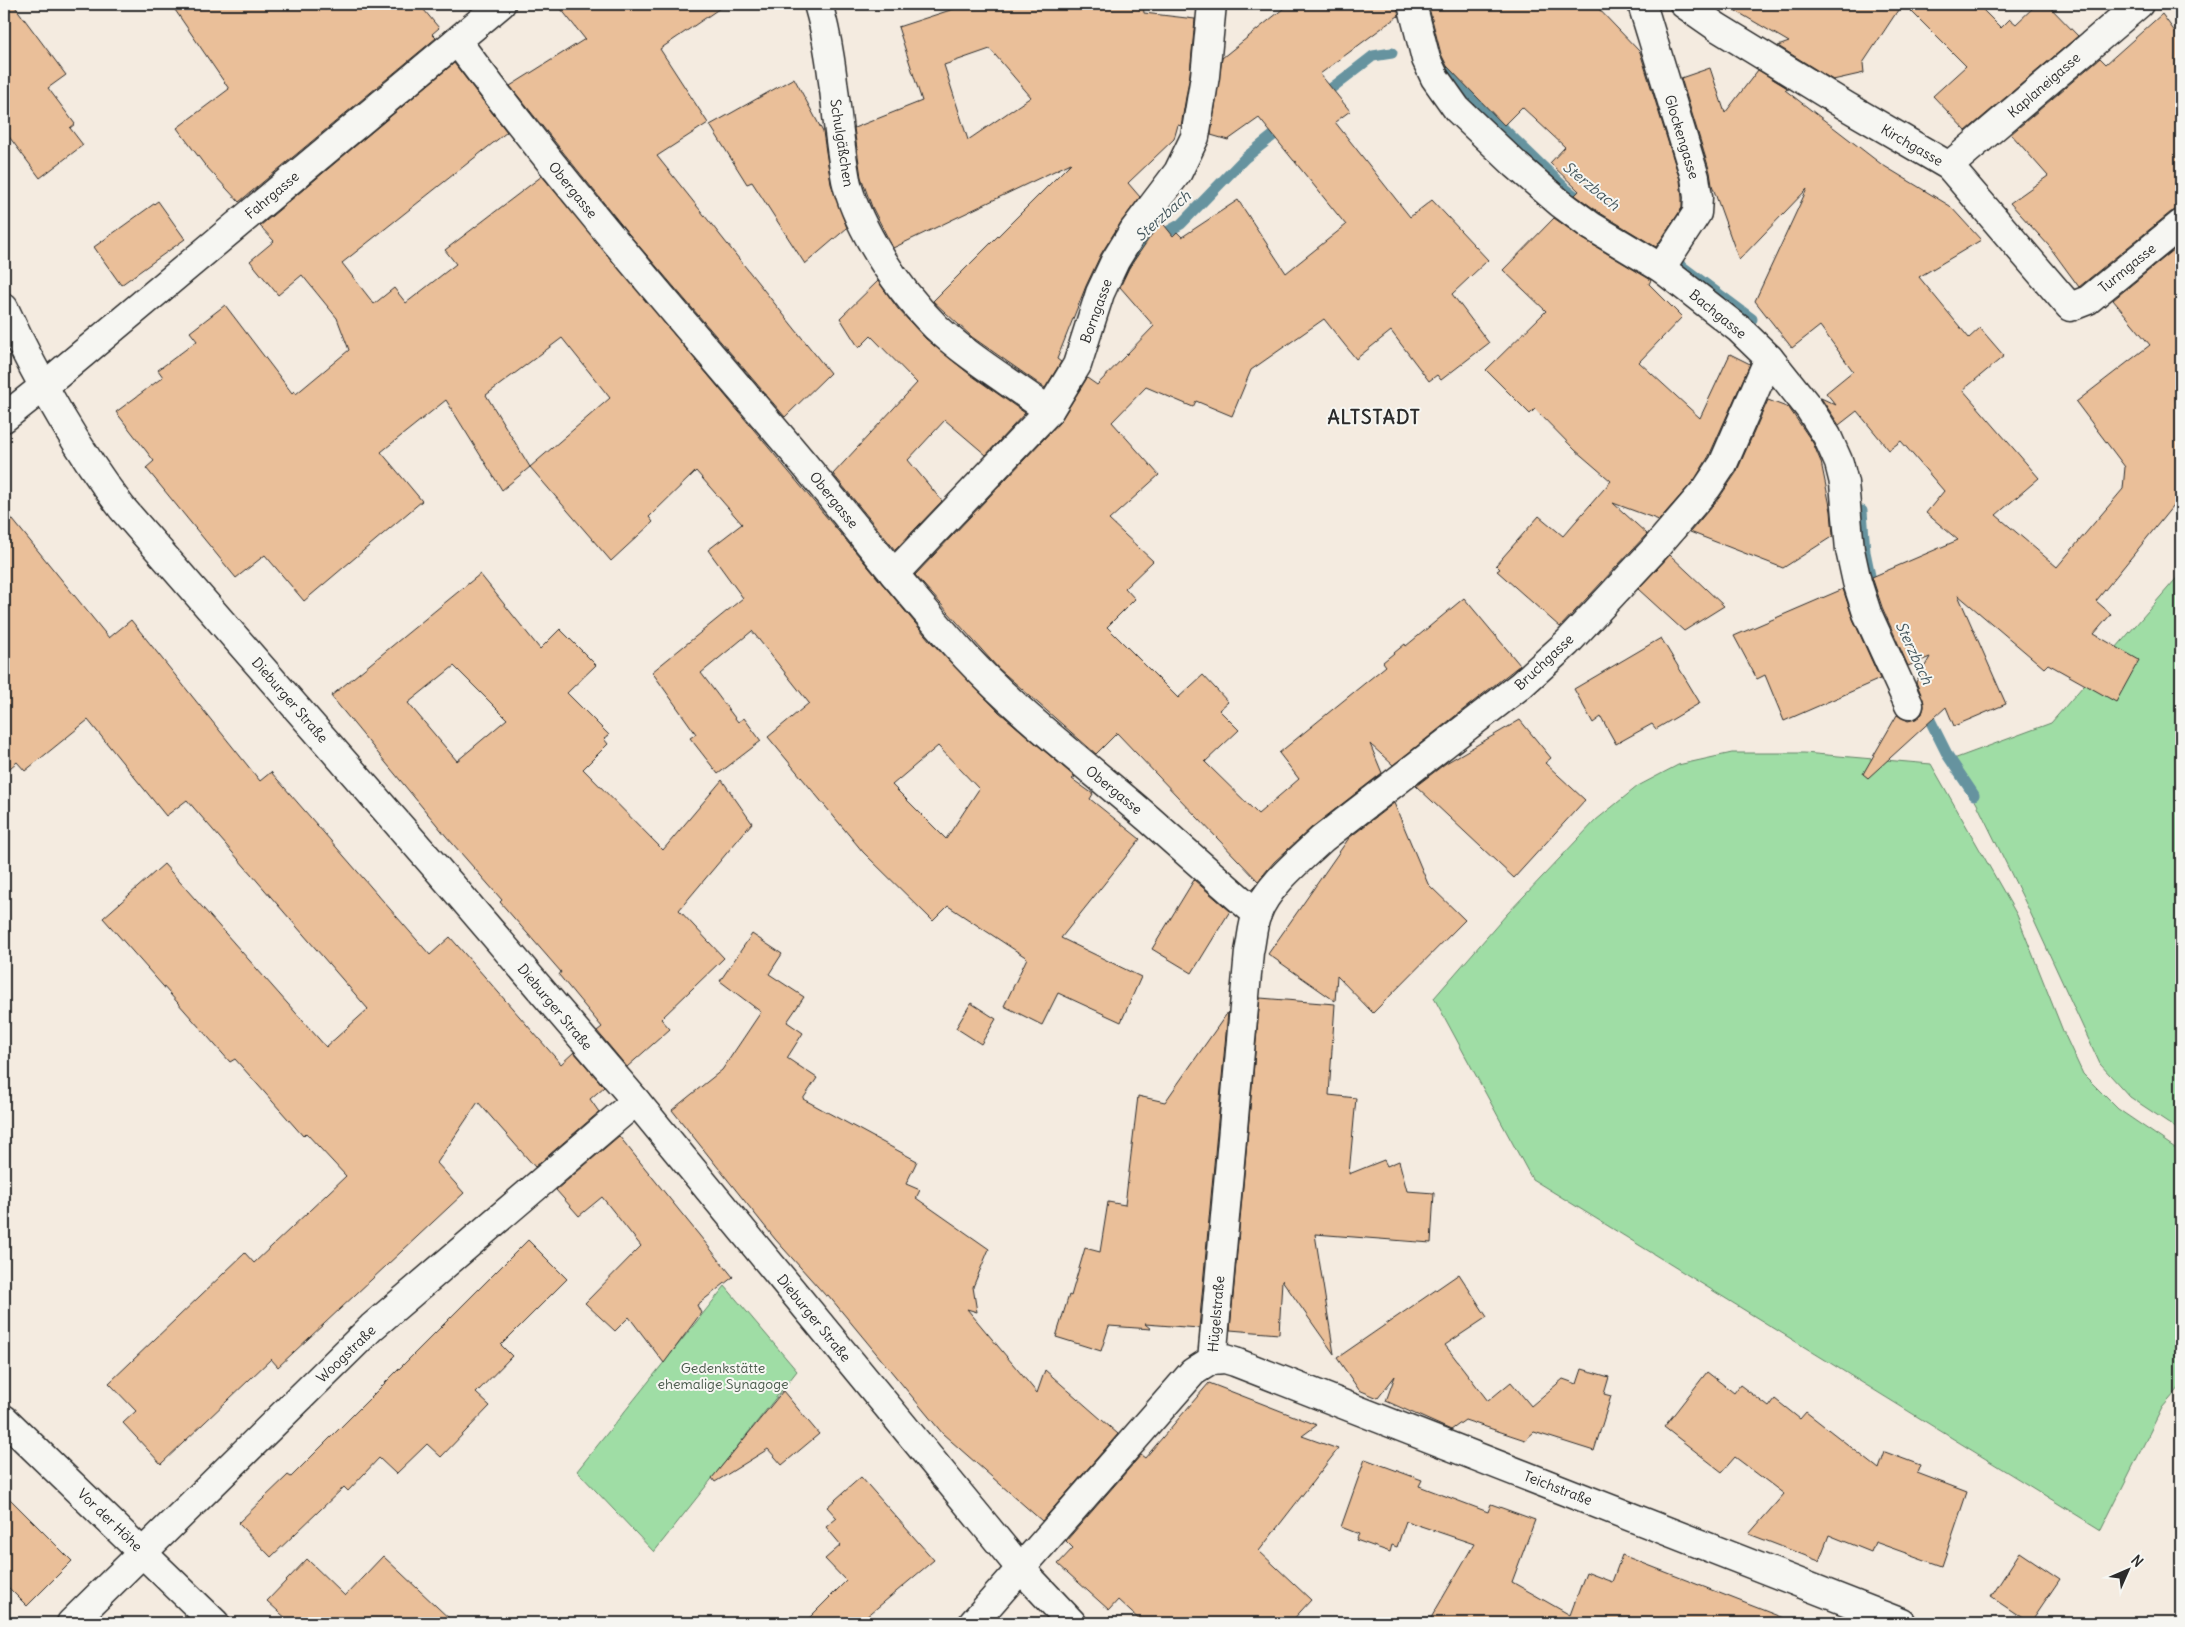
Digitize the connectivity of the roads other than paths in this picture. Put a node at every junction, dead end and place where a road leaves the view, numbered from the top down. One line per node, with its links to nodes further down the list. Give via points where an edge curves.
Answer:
1 (818, 4): 16 (street, Schulgäßchen, via 828,40 847,182 868,237 892,275 936,327)
2 (1212, 4): 16 (street, Borngasse, via 1195,137 1178,172 1115,261 1100,293 1077,365)
3 (1412, 4): 11 (street, Bachgasse, via 1434,78 1458,109 1516,165 1591,226)
4 (1642, 4): 11 (street, Glockengasse, via 1698,196 1697,213)
5 (1684, 4): 9 (street, Kirchgasse, via 1846,106)
6 (2139, 4): 9 (street, Kaplaneigasse)
7 (493, 6): 8 (street, Fahrgasse)
8 (456, 41): 15 (street, Fahrgasse); 18 (street, Obergasse, via 621,251)
9 (1949, 166): 12 (street, Kirchgasse)
10 (2181, 224): 12 (street, Turmgasse, via 2088,300)
11 (1668, 257): 14 (street, Bachgasse)
12 (2070, 307)
13 (4, 308): 15 (street, Dieburger Straße)
14 (1770, 358): 19 (street, Bachgasse, via 1809,408 1839,463 1857,582 1866,613); 20 (street, Bruchgasse, via 1723,464 1707,488 1652,552 1567,643 1521,685 1322,839 1273,888)
15 (43, 387): 17 (street, Fahrgasse); 21 (street, Dieburger Straße, via 92,468 122,508)
16 (1049, 411): 18 (street, Borngasse)
17 (4, 418)
18 (894, 574): 20 (street, Obergasse, via 967,658 1016,706)
19 (1909, 705)
20 (1257, 914): 22 (street, Hügelstraße, via 1249,952)
21 (636, 1101): 24 (street, Woogstraße, via 372,1327); 25 (street, Dieburger Straße)
22 (1212, 1360): 25 (street, Hügelstraße, via 1193,1372); 30 (street, Teichstraße, via 1235,1362)
23 (4, 1419): 24 (street, Vor der Höhe)
24 (144, 1552): 26 (street, Woogstraße); 27 (street, Vor der Höhe)
25 (1021, 1569): 28 (street, Hügelstraße); 29 (street, Dieburger Straße)
26 (71, 1623)
27 (215, 1623)
28 (974, 1623)
29 (1072, 1623)
30 (1902, 1623)

